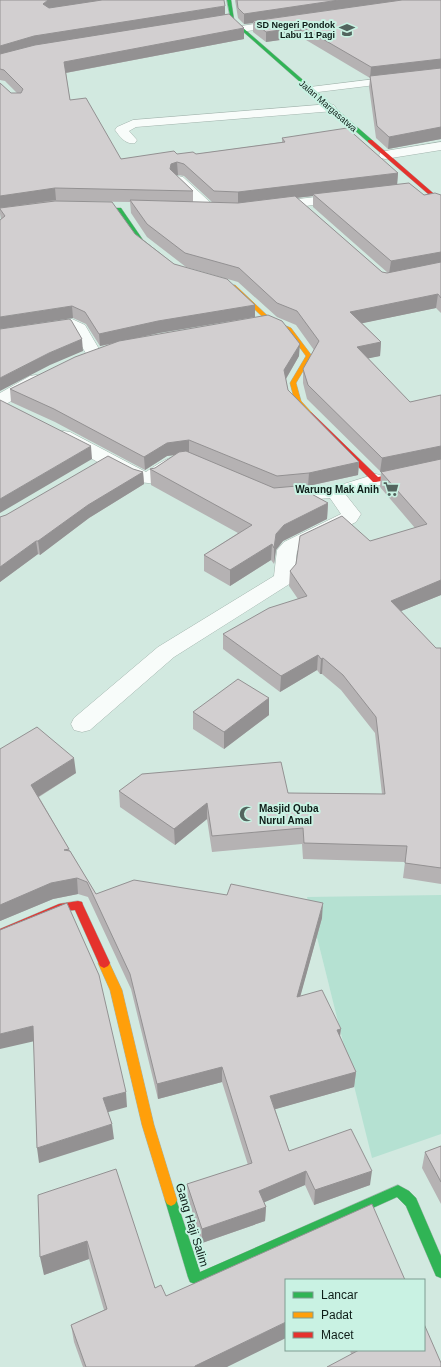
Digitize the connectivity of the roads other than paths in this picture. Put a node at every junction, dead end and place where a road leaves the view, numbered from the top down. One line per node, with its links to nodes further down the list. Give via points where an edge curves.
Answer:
1 (228, 0): 4 (street)
2 (292, 19): 4 (street)
3 (219, 22): 4 (street)
4 (236, 25): 6 (street, Jalan Margasatwa)
5 (441, 74): 6 (street)
6 (310, 90): 7 (street, Jalan Margasatwa)
7 (330, 108): 8 (street, via 133,124 121,130); 11 (street, Jalan Margasatwa)
8 (131, 140)
9 (441, 146): 11 (street)
10 (441, 156): 11 (street)
11 (389, 158): 13 (street, Jalan Margasatwa)
12 (178, 180): 23 (street)
13 (423, 188): 14 (street); 16 (street, Jalan Margasatwa)
14 (409, 190)
15 (358, 196): 17 (street)
16 (441, 203)
17 (299, 204): 19 (street); 25 (street)
18 (104, 208): 20 (street)
19 (260, 208)
20 (119, 209): 21 (street); 26 (street, via 141,241)
21 (134, 209)
22 (187, 209): 23 (street)
23 (209, 209): 24 (street)
24 (223, 209)
25 (310, 214)
26 (169, 262)
27 (226, 284): 28 (street, via 234,286)
28 (270, 321): 29 (street); 39 (street, via 289,329 309,356 293,383 298,402)
29 (255, 323)
30 (0, 335): 31 (street, via 72,324 79,328)
31 (94, 355)
32 (49, 372): 33 (street)
33 (0, 400)
34 (48, 427): 35 (street)
35 (109, 459): 36 (street, via 148,478 174,461 189,459); 38 (street)
36 (196, 462)
37 (441, 467): 39 (street)
38 (88, 471)
39 (376, 480): 40 (street)
40 (335, 492): 41 (street, via 274,496); 42 (street, via 351,514 349,518 291,546 288,550 284,579 166,652)
41 (267, 493)
42 (82, 724)
43 (0, 934): 44 (street, Gang Haji Salim, via 63,907 78,905 116,990 148,1125 195,1277 200,1279 398,1191 411,1202)
44 (441, 1271)

